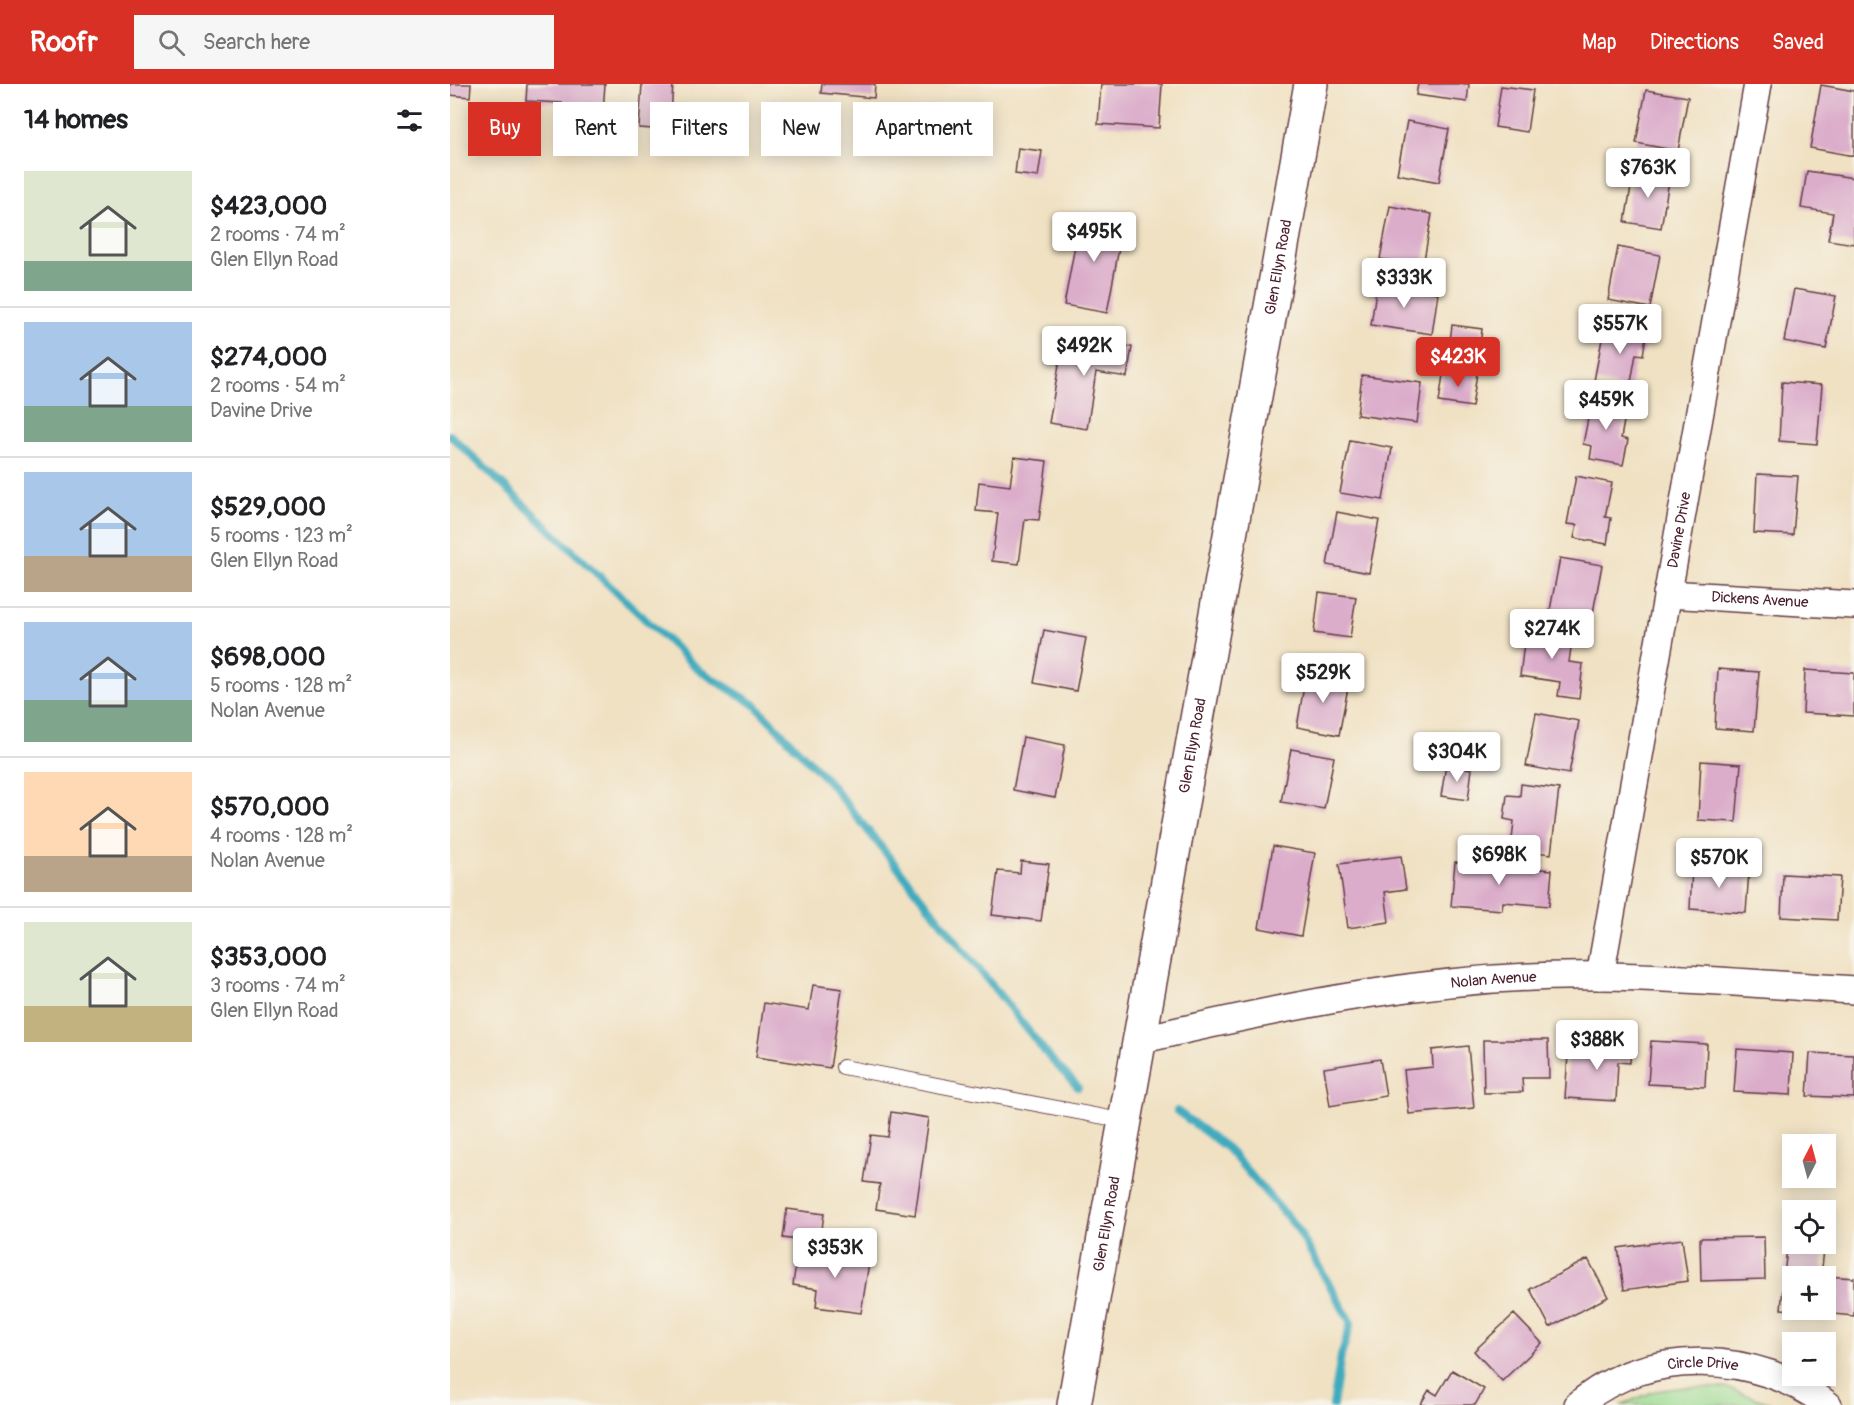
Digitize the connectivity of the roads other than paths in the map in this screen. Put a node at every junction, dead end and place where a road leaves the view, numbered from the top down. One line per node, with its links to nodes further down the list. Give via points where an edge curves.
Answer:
1 (1311, 84): 7 (street, Glen Ellyn Road)
2 (1758, 84): 3 (street, Davine Drive)
3 (1667, 594): 4 (street, Dickens Avenue); 5 (street, Davine Drive)
4 (1854, 605)
5 (1600, 976): 6 (street, Nolan Avenue); 7 (street, Nolan Avenue, via 1418,986)
6 (1854, 990)
7 (1139, 1040): 9 (street, Glen Ellyn Road)
8 (843, 1067): 9 (lane)
9 (1125, 1121): 10 (street, Glen Ellyn Road)
10 (1074, 1405)
11 (1578, 1405): 12 (street, Circle Drive, via 1619,1379 1669,1365 1703,1361 1740,1365 1778,1376)
12 (1828, 1405)

